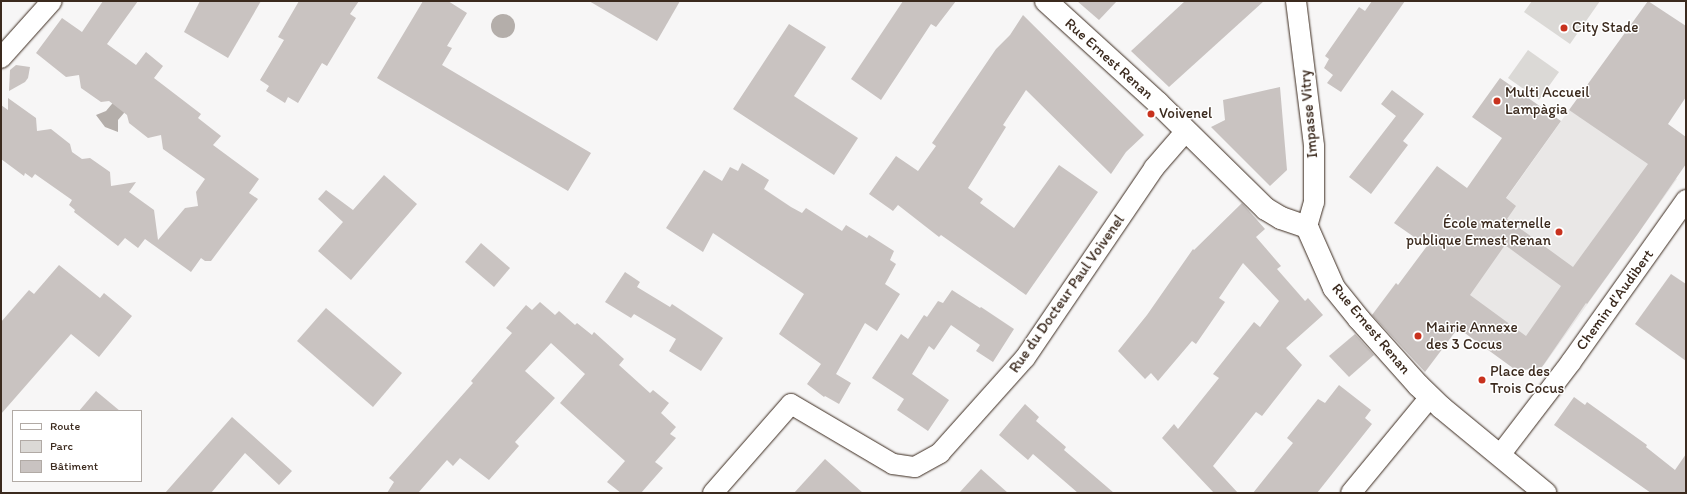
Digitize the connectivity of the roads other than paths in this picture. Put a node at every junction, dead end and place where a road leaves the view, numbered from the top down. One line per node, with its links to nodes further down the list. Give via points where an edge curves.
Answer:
1 (52, 1): 4 (street)
2 (1046, 1): 5 (street, Rue Ernest Renan)
3 (1296, 1): 7 (street, Impasse Vitry, via 1314,146 1314,202)
4 (1, 58)
5 (1186, 131): 7 (street, Rue Ernest Renan, via 1266,209 1281,218); 10 (street, Rue du Docteur Paul Voivenel, via 1154,168 1025,358 940,453 915,466 893,464 791,404)
6 (1686, 200): 9 (street, Chemin d'Audibert, via 1567,368)
7 (1307, 227): 8 (street, Rue Ernest Renan, via 1334,288)
8 (1430, 397): 9 (street, Rue Ernest Renan); 11 (street)
9 (1500, 455): 12 (street, Rue Ernest Renan)
10 (713, 493)
11 (1352, 493)
12 (1545, 493)

